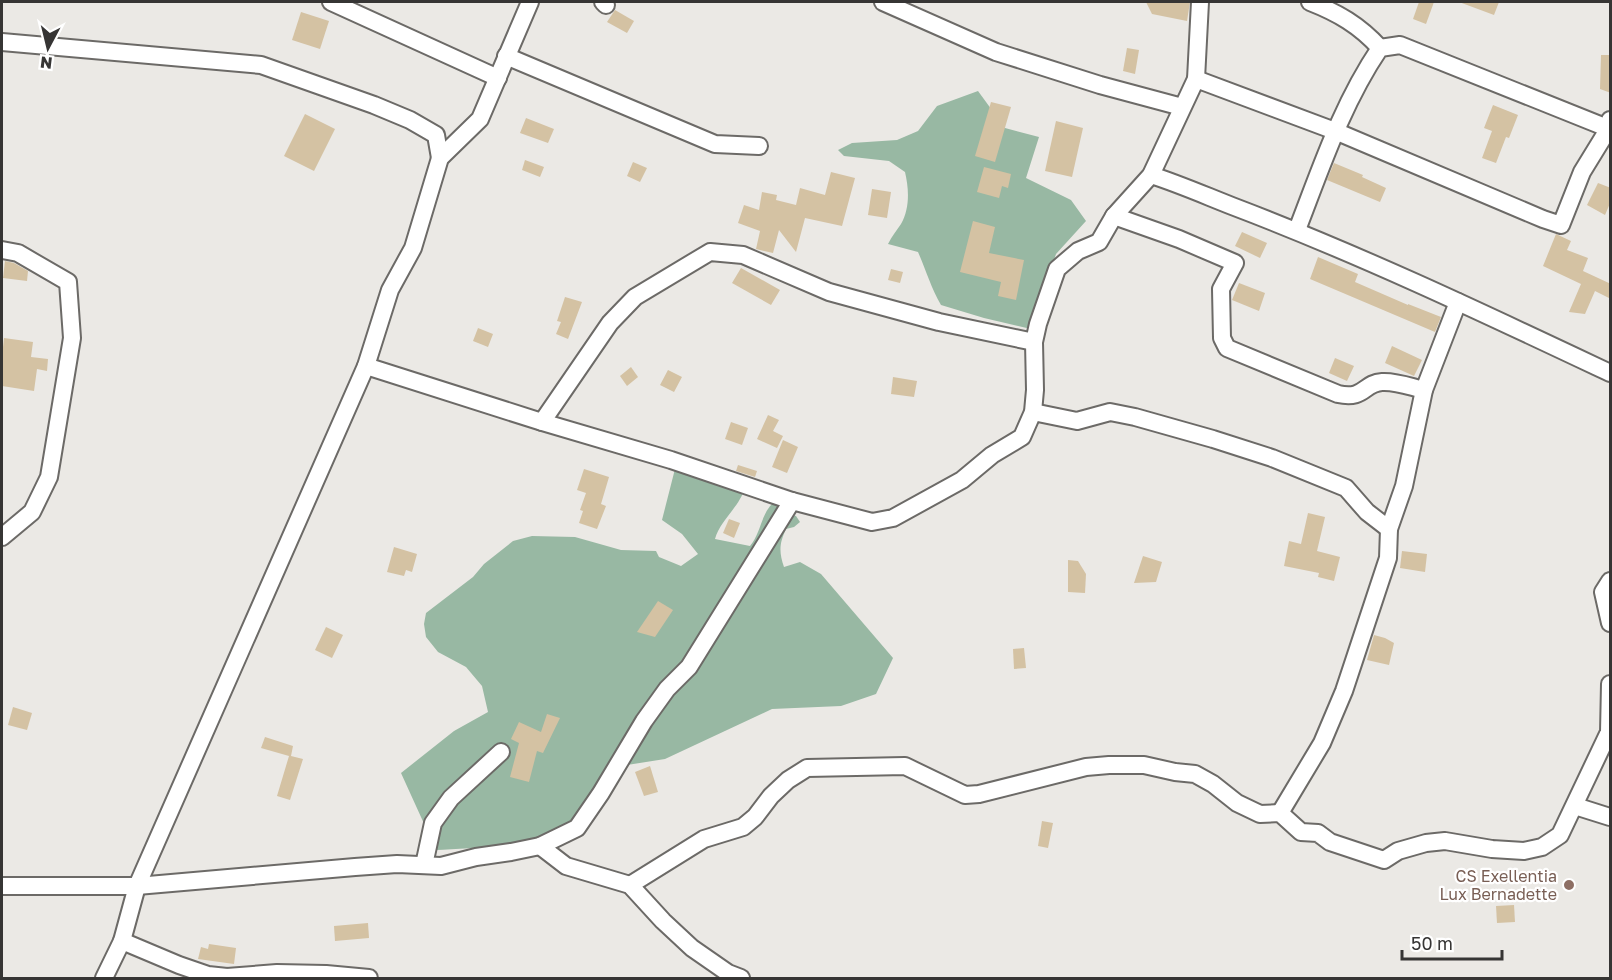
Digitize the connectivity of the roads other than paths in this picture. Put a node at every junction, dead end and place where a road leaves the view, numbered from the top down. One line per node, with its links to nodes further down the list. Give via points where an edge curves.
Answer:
1 (331, 2): 9 (street)
2 (530, 2): 8 (street)
3 (883, 2): 11 (street, via 996,52)
4 (1200, 2): 10 (street)
5 (1310, 2): 7 (street, via 1364,30)
6 (2, 42): 15 (street, via 261,65 410,120 436,135)
7 (1380, 48): 12 (street, via 1400,45); 13 (street, via 1360,77)
8 (506, 56): 9 (street); 14 (street, via 715,144)
9 (498, 78): 15 (street, via 480,118)
10 (1196, 79): 11 (street); 13 (street)
11 (1182, 107): 16 (street)
12 (1610, 126): 13 (street, via 1582,172 1561,225)
13 (1335, 131): 18 (street)
14 (759, 146)
15 (440, 158): 22 (street, via 413,248 390,290)
16 (1151, 175): 17 (street); 18 (street)
17 (1114, 216): 21 (street, via 1099,242 1078,251 1057,269); 24 (street, via 1235,263 1221,289 1222,338 1232,351 1350,397 1380,382)
18 (1297, 230): 20 (street)
19 (2, 250): 29 (street, via 18,253 68,282 72,338 50,477 32,512)
20 (1458, 302): 23 (street); 24 (street)
21 (1034, 342): 25 (street); 26 (street, via 939,322 829,292 742,255 710,252 635,297 610,323)
22 (366, 366): 26 (street); 41 (street)
23 (1611, 373)
24 (1424, 390): 28 (street, via 1404,486)
25 (1033, 412): 27 (street, via 1023,438 992,455 962,480 893,518 872,522); 28 (street, via 1077,421 1110,412 1233,445 1346,488)
26 (542, 422): 27 (street)
27 (792, 501): 37 (street, via 689,667 644,721 577,828)
28 (1389, 529): 35 (street, via 1388,558 1344,691 1322,743)
29 (2, 537)
30 (1611, 581): 31 (street, via 1603,592)
31 (1611, 623)
32 (1611, 684): 34 (street, via 1610,732)
33 (501, 752): 38 (street, via 451,798 433,823)
34 (1575, 806): 35 (street, via 1560,835 1542,847 1510,851 1445,841 1398,851 1384,860 1330,842 1318,833 1301,832); 36 (street)
35 (1280, 813): 39 (street, via 1260,814 1195,774 1144,765 1086,767 965,795 905,766 807,768 788,780 743,827 704,839)
36 (1611, 817)
37 (540, 846): 38 (street); 39 (street, via 566,866)
38 (424, 866): 41 (street, via 298,870)
39 (630, 885): 45 (street, via 692,948)
40 (2, 886): 41 (street)
41 (137, 886): 42 (street)
42 (122, 941): 43 (street); 44 (street, via 208,975 277,973)
43 (104, 978)
44 (369, 978)
45 (741, 978)

